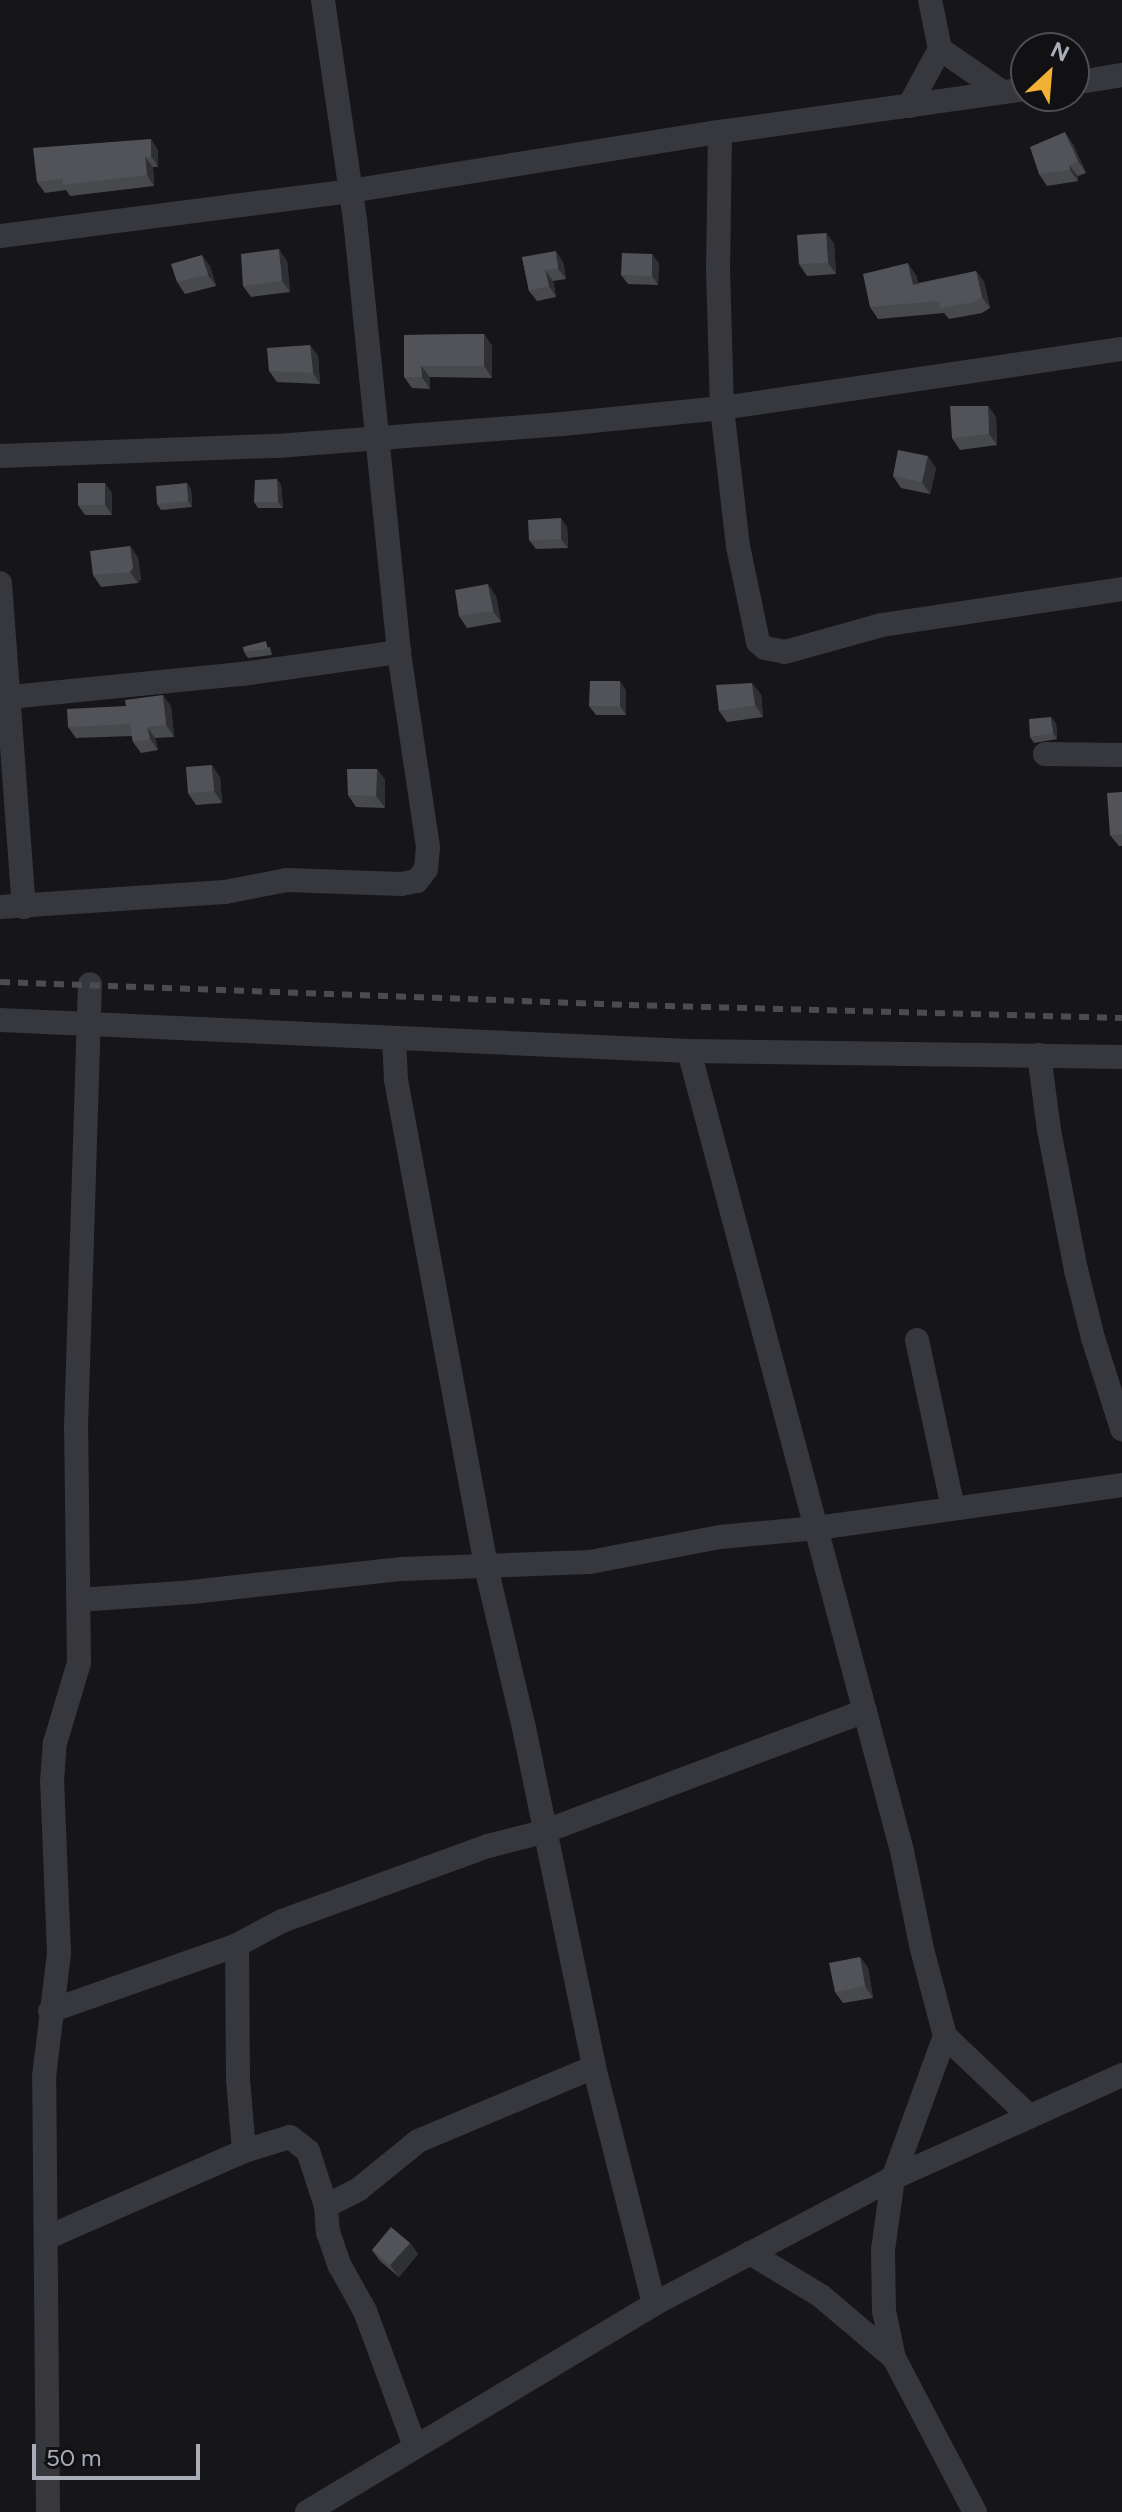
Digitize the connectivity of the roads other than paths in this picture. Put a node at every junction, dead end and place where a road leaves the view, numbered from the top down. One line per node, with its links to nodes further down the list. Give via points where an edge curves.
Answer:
1 (323, 0): 10 (street)
2 (930, 0): 3 (street)
3 (940, 49): 6 (street); 8 (street)
4 (1122, 75): 5 (street)
5 (1090, 80)
6 (1010, 89)
7 (1010, 92): 8 (street)
8 (909, 106): 9 (street)
9 (720, 132): 10 (street); 13 (street)
10 (350, 191): 11 (street); 14 (street)
11 (0, 236)
12 (1122, 349): 13 (street)
13 (722, 408): 14 (street); 17 (street, via 738,546 754,633 765,648 785,652 882,625)
14 (376, 439): 15 (street); 18 (street)
15 (0, 456)
16 (0, 583): 19 (street)
17 (1122, 589)
18 (399, 652): 19 (street); 22 (street, via 428,847 426,869 417,881 287,880 225,892)
19 (5, 698): 22 (street)
20 (1045, 754): 21 (street)
21 (1122, 755)
22 (12, 907)
23 (90, 984): 25 (street)
24 (0, 1020): 25 (street)
25 (90, 1024): 26 (street); 36 (street, via 76,1428)
26 (394, 1039): 27 (street); 35 (street, via 396,1080)
27 (689, 1051): 28 (street); 34 (street)
28 (1039, 1055): 29 (street); 31 (street, via 1076,1270)
29 (1122, 1057)
30 (917, 1340): 33 (street)
31 (1122, 1429)
32 (1122, 1485): 33 (street)
33 (953, 1508): 34 (street)
34 (817, 1528): 35 (street, via 720,1537 590,1562); 37 (street)
35 (486, 1567): 36 (street, via 402,1569); 38 (street)
36 (79, 1600): 40 (street, via 79,1663 55,1743 52,1782 59,1953)
37 (865, 1711): 38 (street); 41 (street)
38 (543, 1832): 39 (street, via 488,1846 282,1921); 42 (street)
39 (237, 1945): 40 (street); 45 (street)
40 (50, 2011): 48 (street, via 44,2077)
41 (945, 2036): 44 (street); 46 (street)
42 (594, 2067): 47 (street, via 418,2141 359,2189); 50 (street)
43 (1122, 2075): 44 (street)
44 (1030, 2117): 46 (street)
45 (244, 2151): 47 (street, via 290,2137 301,2142); 48 (street)
46 (893, 2178): 49 (street); 51 (street, via 883,2250 884,2311)
47 (326, 2206): 52 (street, via 340,2266 365,2311)
48 (46, 2238): 53 (street)
49 (750, 2253): 50 (street); 51 (street, via 821,2296)
50 (654, 2304): 52 (street)
51 (894, 2358): 55 (street)
52 (415, 2446): 54 (street)
53 (48, 2512)
54 (307, 2512)
55 (975, 2512)

